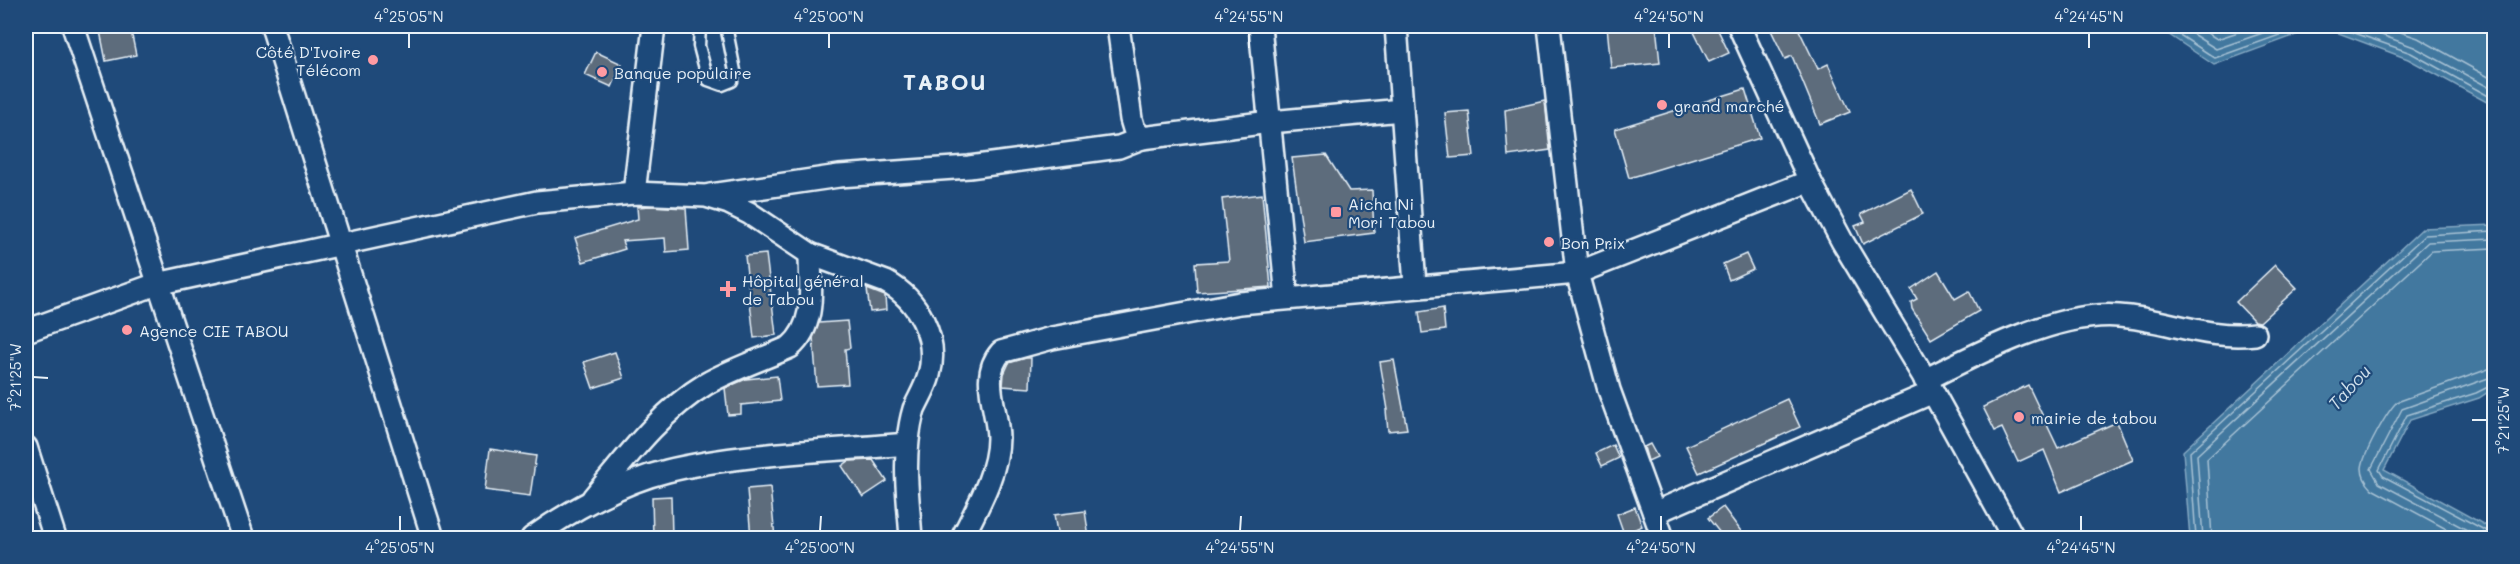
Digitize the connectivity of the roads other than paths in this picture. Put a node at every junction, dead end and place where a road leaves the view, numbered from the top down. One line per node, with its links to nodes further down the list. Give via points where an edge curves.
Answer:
1 (73, 26): 20 (street)
2 (272, 26): 17 (street)
3 (654, 26): 15 (street)
4 (700, 26): 5 (lane, via 699,46 708,80 722,85 732,81 735,71)
5 (726, 26)
6 (1118, 26): 13 (street, via 1131,118)
7 (1260, 26): 12 (street)
8 (1396, 26): 11 (street)
9 (1549, 26): 19 (street)
10 (1739, 26): 14 (street)
11 (1402, 110): 12 (street); 21 (street)
12 (1270, 122): 13 (street); 22 (street)
13 (1142, 138): 16 (street, via 1119,147 969,167 839,176)
14 (1810, 181): 19 (street); 25 (street)
15 (634, 193): 16 (street); 17 (street, via 537,202)
16 (706, 196): 18 (street, via 749,213)
17 (339, 243): 20 (street); 33 (street)
18 (810, 254): 26 (street, via 886,282 921,313 928,332 930,373 913,411); 28 (street, via 809,318 801,338 790,347 706,384 670,412)
19 (1577, 273): 21 (street); 29 (street, via 1609,390)
20 (157, 284): 23 (street); 32 (street)
21 (1415, 285): 22 (street)
22 (1287, 298): 36 (street, via 1189,310 1001,352 992,371 998,439 994,465)
23 (26, 331)
24 (2255, 334): 25 (street, via 2198,332 2104,316 2007,339)
25 (1928, 386): 29 (street); 30 (street)
26 (907, 444): 28 (street, via 703,463 664,472); 35 (street)
27 (26, 447): 31 (street)
28 (591, 501): 34 (street)
29 (1654, 513): 37 (street)
30 (2013, 537)
31 (55, 538)
32 (243, 538)
33 (433, 538)
34 (532, 538)
35 (910, 538)
36 (962, 538)
37 (1663, 538)

